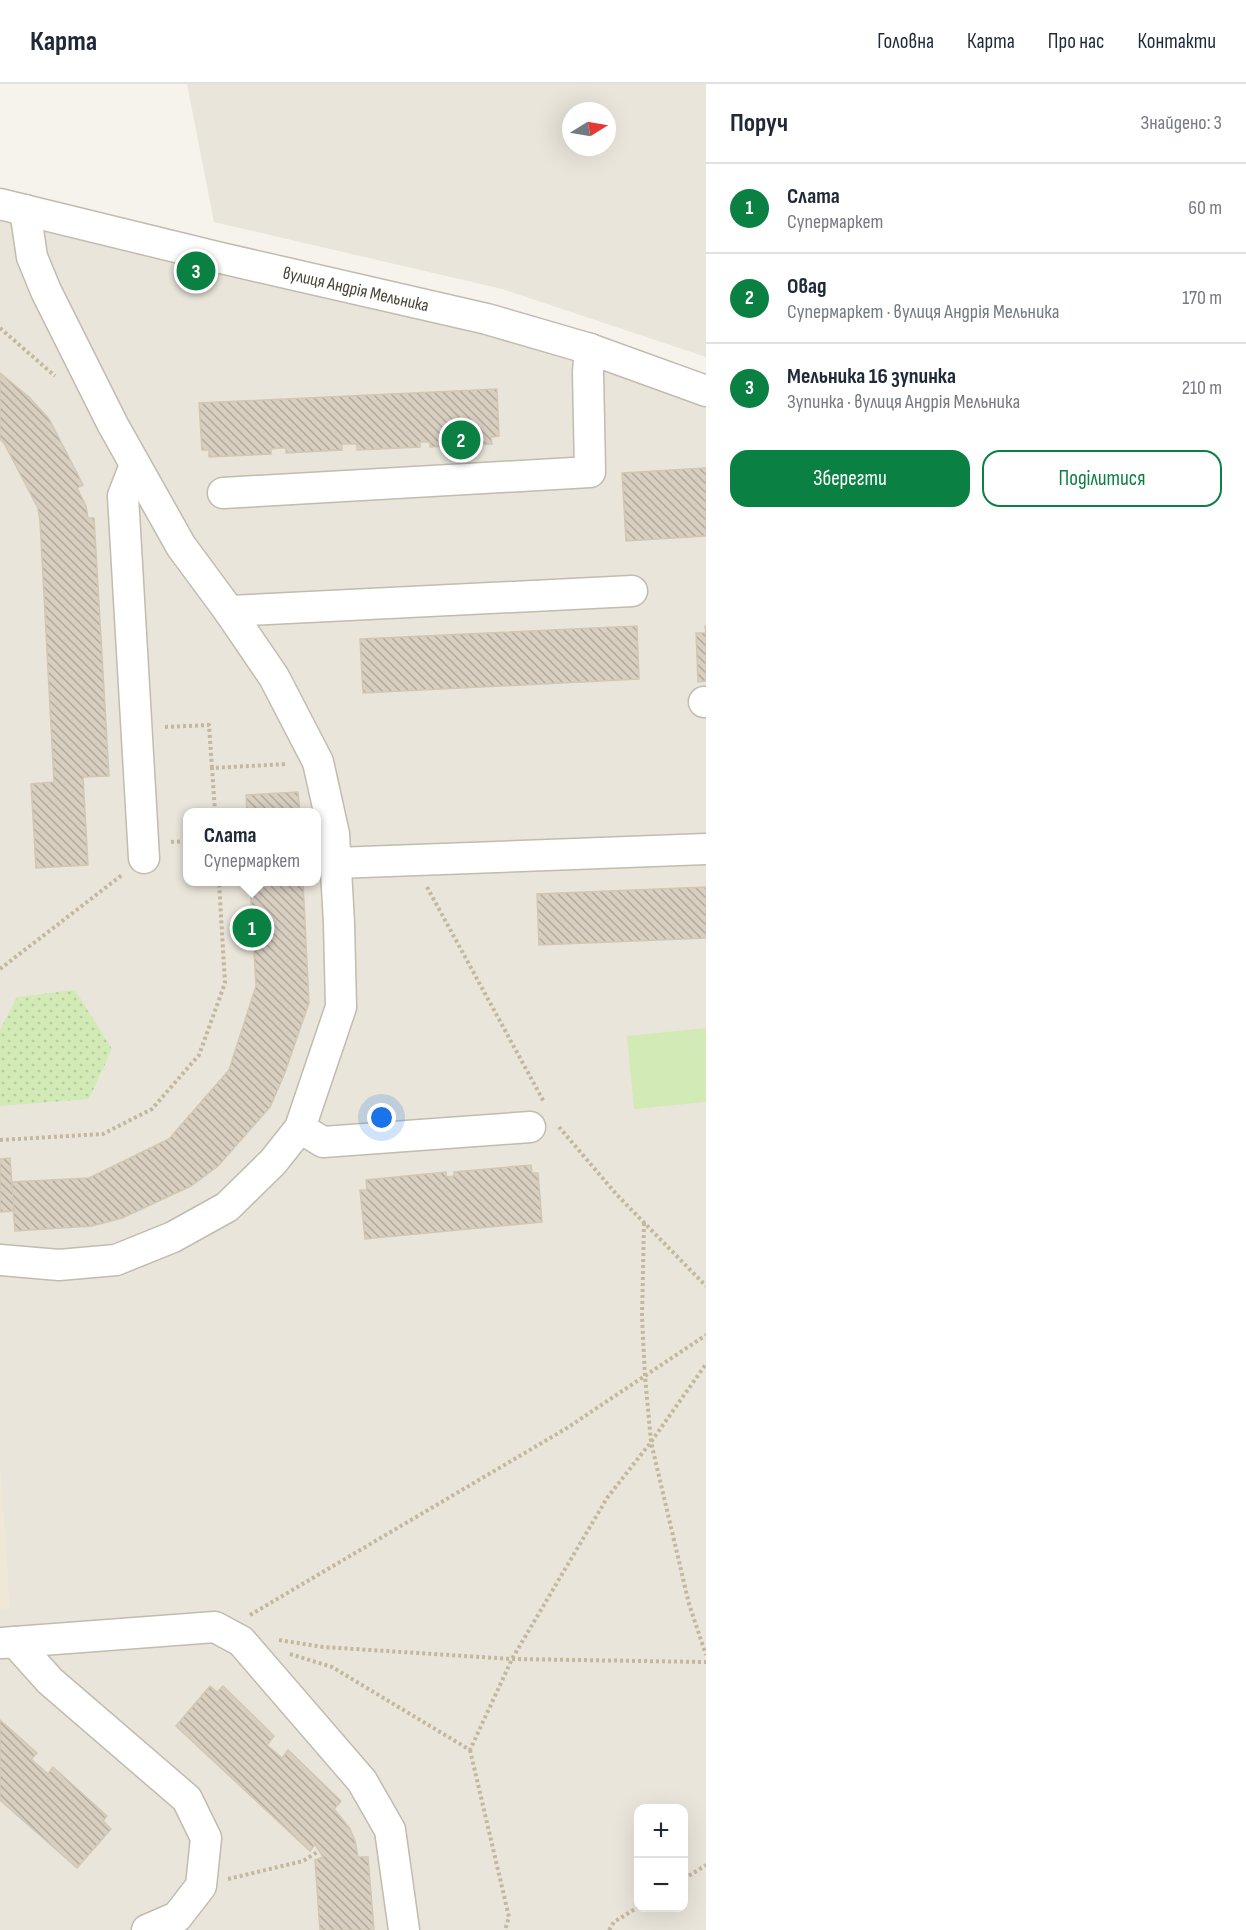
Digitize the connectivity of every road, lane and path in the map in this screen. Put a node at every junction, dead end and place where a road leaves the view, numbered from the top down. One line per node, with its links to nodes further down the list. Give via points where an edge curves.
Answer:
1 (12, 207): 3 (street, вулиця Андрія Мельника, via 487,319); 6 (street, via 46,291)
2 (0, 328): 4 (path)
3 (590, 349): 5 (street, вулиця Андрія Мельника); 7 (street, via 590,472)
4 (61, 381)
5 (706, 391)
6 (135, 465): 9 (street, via 180,546); 16 (street, via 123,496)
7 (223, 493)
8 (632, 591): 9 (street)
9 (229, 611): 11 (street, via 274,677)
10 (178, 727): 12 (path, via 209,725)
11 (318, 762): 12 (path); 18 (street, via 334,834)
12 (212, 768): 13 (path)
13 (215, 808)
14 (183, 842): 16 (path)
15 (706, 849): 17 (street)
16 (153, 850): 20 (path)
17 (413, 860): 18 (street); 21 (path)
18 (336, 863): 22 (street, via 341,1007)
19 (219, 886): 23 (path, via 225,983 199,1055 152,1109 103,1134)
20 (0, 969)
21 (544, 1119): 22 (street, via 323,1142); 24 (path)
22 (300, 1128): 25 (street, via 273,1162 227,1207 173,1237 116,1260 59,1265)
23 (0, 1140)
24 (644, 1222): 26 (path); 29 (path)
25 (0, 1260)
26 (706, 1287)
27 (706, 1335): 29 (path)
28 (706, 1364): 30 (path)
29 (645, 1376): 30 (path); 31 (path, via 567,1428)
30 (651, 1442): 35 (path, via 689,1604); 36 (path, via 607,1498)
31 (222, 1631): 33 (street, via 215,1627); 45 (street, via 241,1641 362,1781 390,1830)
32 (278, 1640): 36 (path, via 323,1647)
33 (8, 1643): 42 (street, via 187,1799 206,1838)
34 (288, 1653): 38 (path, via 332,1667)
35 (706, 1655)
36 (512, 1659): 37 (path); 38 (path)
37 (706, 1662)
38 (470, 1750): 46 (path, via 509,1917)
39 (319, 1851): 42 (path, via 303,1861)
40 (706, 1865): 41 (path)
41 (688, 1876)
42 (201, 1886): 44 (street, via 177,1917)
43 (634, 1910): 47 (path, via 614,1922)
44 (147, 1930)
45 (404, 1930)
46 (505, 1930)
47 (609, 1930)

